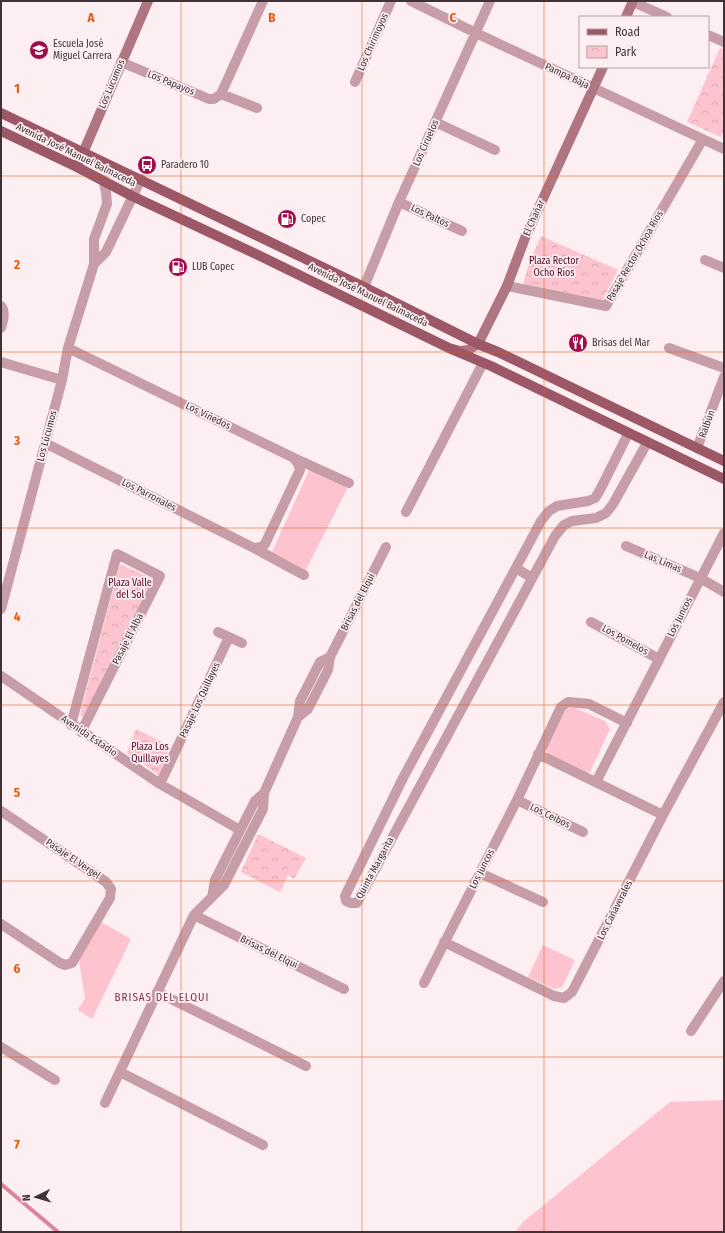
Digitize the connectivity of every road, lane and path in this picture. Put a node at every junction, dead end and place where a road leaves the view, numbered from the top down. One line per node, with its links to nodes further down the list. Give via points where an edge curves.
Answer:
1 (148, 1): 12 (street, Los Lúcumos)
2 (263, 1): 16 (street)
3 (391, 1): 14 (street, Los Chirimoyos)
4 (411, 1): 9 (street, Pampa Baja)
5 (490, 1): 9 (street, Los Ciruelos)
6 (633, 2): 7 (street); 8 (street)
7 (626, 16)
8 (665, 16)
9 (476, 33): 15 (street, Pampa Baja); 19 (street, Los Ciruelos)
10 (709, 35): 11 (street)
11 (724, 42)
12 (120, 62): 16 (street, Los Papayos, via 210,99); 24 (street, Los Lúcumos)
13 (603, 68): 15 (street, El Chañar)
14 (355, 82)
15 (594, 88): 21 (street, Pampa Baja); 34 (street, El Chañar, via 525,238)
16 (221, 94): 17 (street, Los Papayos)
17 (257, 108)
18 (1, 113): 24 (main road, Avenida José Manuel Balmaceda)
19 (435, 122): 23 (street); 29 (street, Los Ciruelos)
20 (1, 131): 25 (main road, Avenida José Manuel Balmaceda)
21 (703, 139): 22 (street, Pampa Baja); 34 (street, Pasaje Rector Ochoa Ríos, via 606,306)
22 (724, 149)
23 (495, 150)
24 (83, 152): 25 (street, Los Lúcumos); 26 (main road, Avenida José Manuel Balmaceda)
25 (77, 167): 27 (main road, Avenida José Manuel Balmaceda)
26 (141, 179): 28 (street, Los Lúcumos); 35 (main road, Avenida José Manuel Balmaceda)
27 (104, 182): 28 (main road, Avenida José Manuel Balmaceda); 32 (street, Los Lúcumos, via 107,204 94,239)
28 (132, 196): 32 (street, Los Lúcumos, via 106,252); 41 (main road, Avenida José Manuel Balmaceda)
29 (399, 202): 30 (street, Los Paltos); 35 (street, Los Ciruelos)
30 (462, 231)
31 (705, 260): 33 (street)
32 (94, 264): 39 (street, Los Lúcumos)
33 (724, 268)
34 (507, 286): 38 (street, El Chañar)
35 (364, 287): 38 (main road, Avenida José Manuel Balmaceda)
36 (1, 306): 37 (street, via 4,318)
37 (1, 328)
38 (478, 344): 41 (street, via 468,350); 50 (main road, Avenida José Manuel Balmaceda)
39 (68, 348): 46 (street, Los Lúcumos); 51 (street, Los Viñedos)
40 (669, 348): 44 (street)
41 (451, 349): 43 (main road, Avenida José Manuel Balmaceda)
42 (1, 362): 46 (street)
43 (483, 363): 47 (main road, Avenida José Manuel Balmaceda); 55 (street)
44 (724, 368)
45 (724, 379): 50 (street, Ralbún)
46 (62, 380): 49 (street, Los Lúcumos)
47 (628, 434): 48 (main road, Avenida José Manuel Balmaceda); 60 (street, Quinta Margarita, via 595,498 557,506 549,511)
48 (647, 442): 53 (main road, Avenida José Manuel Balmaceda); 62 (street, Quinta Margarita, via 606,513 596,518 572,521 564,525 555,536)
49 (45, 443): 59 (street, Los Parronales); 65 (street, Los Lúcumos)
50 (697, 448): 52 (main road, Avenida José Manuel Balmaceda)
51 (294, 458): 54 (street, Los Viñedos); 59 (street, via 300,470 264,544)
52 (724, 460)
53 (724, 479)
54 (349, 483)
55 (406, 512)
56 (724, 533): 63 (street, Los Juncos)
57 (626, 546): 63 (street, Las Limas)
58 (386, 547): 83 (street, Brisas del Elqui, via 330,657 320,662 300,701 298,717)
59 (254, 548): 61 (street, Los Parronales)
60 (516, 568): 62 (street); 72 (street, Quinta Margarita)
61 (304, 575)
62 (532, 578): 73 (street, Quinta Margarita)
63 (700, 578): 64 (street); 70 (street, Los Juncos)
64 (724, 592)
65 (1, 609)
66 (591, 622): 70 (street, Los Pomelos)
67 (218, 632): 68 (street)
68 (229, 637): 69 (street); 81 (street, Pasaje Los Quillayes)
69 (242, 643)
70 (659, 659): 75 (street, Los Juncos)
71 (1, 676): 76 (street, Avenida Estadio)
72 (456, 679): 73 (street); 79 (street, Quinta Margarita)
73 (472, 689): 82 (street, Quinta Margarita)
74 (724, 702): 86 (street, Los Cañaverales)
75 (627, 723): 78 (street, Los Juncos, via 589,704 568,702 561,707); 80 (street, Los Juncos)
76 (71, 725): 77 (street, Avenida Estadio); 77 (street, Pasaje El Alba, via 117,554 160,576)
77 (81, 732): 81 (street, Avenida Estadio)
78 (538, 754): 80 (street); 84 (street, Los Juncos)
79 (403, 778): 82 (street); 82 (street, Quinta Margarita, via 345,896 346,901 356,903)
80 (596, 782): 86 (street)
81 (160, 784): 87 (street, Avenida Estadio)
82 (419, 788)
83 (264, 793): 87 (street, Brisas del Elqui, via 255,801); 90 (street, Brisas del Elqui, via 263,809 254,827 224,885)
84 (517, 800): 88 (street, Los Ceibos); 89 (street, Los Juncos)
85 (1, 810): 93 (street, Pasaje El Vergel, via 106,882 111,889 110,898 72,963 60,963)
86 (663, 815): 94 (street, Los Cañaverales, via 572,992 564,998 554,996)
87 (240, 830): 90 (street, Brisas del Elqui, via 215,880)
88 (583, 832)
89 (480, 872): 91 (street); 94 (street, Los Juncos)
90 (212, 896): 92 (street, Brisas del Elqui)
91 (543, 902)
92 (194, 915): 97 (street, Brisas del Elqui); 98 (street, Brisas del Elqui)
93 (1, 924)
94 (444, 942): 96 (street, Los Juncos)
95 (724, 981): 99 (street)
96 (424, 983)
97 (344, 988)
98 (157, 992): 101 (street); 102 (street, Brisas del Elqui)
99 (691, 1031)
100 (1, 1047): 103 (street)
101 (306, 1066)
102 (120, 1072): 104 (street, Brisas del Elqui); 105 (street)
103 (55, 1080)
104 (105, 1103)
105 (262, 1145)

